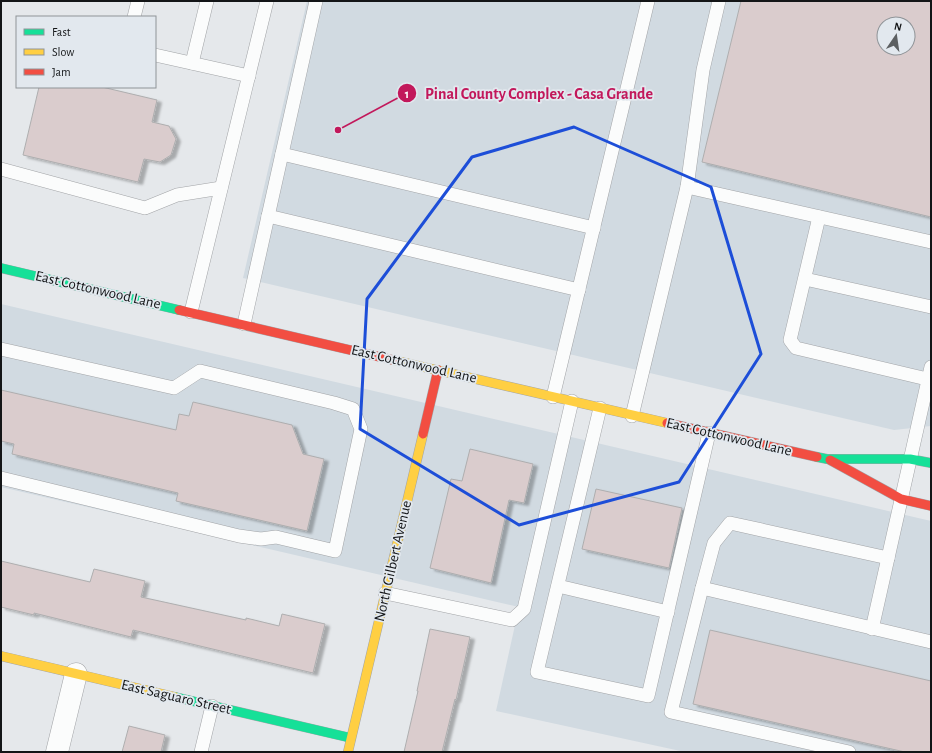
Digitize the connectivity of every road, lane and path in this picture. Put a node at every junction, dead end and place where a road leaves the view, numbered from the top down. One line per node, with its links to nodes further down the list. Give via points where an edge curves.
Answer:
1 (138, 1): 7 (lane)
2 (206, 1): 9 (lane)
3 (267, 1): 10 (lane)
4 (316, 1): 11 (lane)
5 (648, 1): 17 (lane)
6 (719, 1): 13 (lane, via 703,70)
7 (134, 16)
8 (156, 55): 9 (lane)
9 (192, 63): 10 (lane)
10 (249, 76): 14 (lane)
11 (282, 154): 15 (lane); 17 (lane)
12 (1, 169): 14 (lane, via 145,208 177,195)
13 (687, 187): 16 (lane); 31 (lane)
14 (221, 188): 23 (lane)
15 (268, 216): 21 (lane); 24 (lane)
16 (819, 217): 18 (lane); 20 (lane)
17 (594, 228): 21 (lane)
18 (931, 242)
19 (1, 268): 23 (main road, East Cottonwood Lane)
20 (805, 279): 22 (lane); 27 (lane, via 790,340 796,348)
21 (579, 290): 28 (lane)
22 (931, 308)
23 (191, 312): 24 (main road, East Cottonwood Lane)
24 (244, 324): 26 (main road, East Cottonwood Lane)
25 (1, 349): 36 (lane, via 174,388 200,371 334,402 353,409 361,429 335,551 276,537 261,539 239,536)
26 (438, 370): 28 (main road, East Cottonwood Lane); 42 (main road, North Gilbert Avenue)
27 (930, 375): 34 (lane)
28 (553, 397): 29 (main road, East Cottonwood Lane)
29 (572, 401): 30 (main road, East Cottonwood Lane); 42 (lane, via 524,609 512,620)
30 (600, 408): 31 (main road, East Cottonwood Lane); 40 (lane)
31 (632, 416): 32 (main road, East Cottonwood Lane)
32 (709, 433): 33 (main road, East Cottonwood Lane); 43 (lane)
33 (827, 459): 34 (main road, East Cottonwood Lane); 37 (main road, East Cottonwood Lane)
34 (910, 459): 35 (main road, East Cottonwood Lane); 37 (lane)
35 (931, 463)
36 (1, 478)
37 (900, 499): 38 (main road, East Cottonwood Lane); 39 (lane)
38 (931, 506)
39 (888, 558): 41 (lane, via 730,523 714,543); 44 (lane)
40 (558, 586): 43 (lane); 43 (lane, via 537,672 648,696)
41 (702, 588): 44 (lane); 53 (lane, via 671,712)
42 (386, 593): 49 (main road, North Gilbert Avenue)
43 (668, 612)
44 (872, 629): 45 (lane)
45 (931, 642)
46 (1, 656): 47 (main road, East Saguaro Street)
47 (76, 674): 48 (main road, East Saguaro Street); 50 (street)
48 (212, 706): 49 (main road, East Saguaro Street); 51 (lane)
49 (351, 738): 52 (main road, North Gilbert Avenue)
50 (57, 752)
51 (201, 752)
52 (348, 752)
53 (849, 752)

